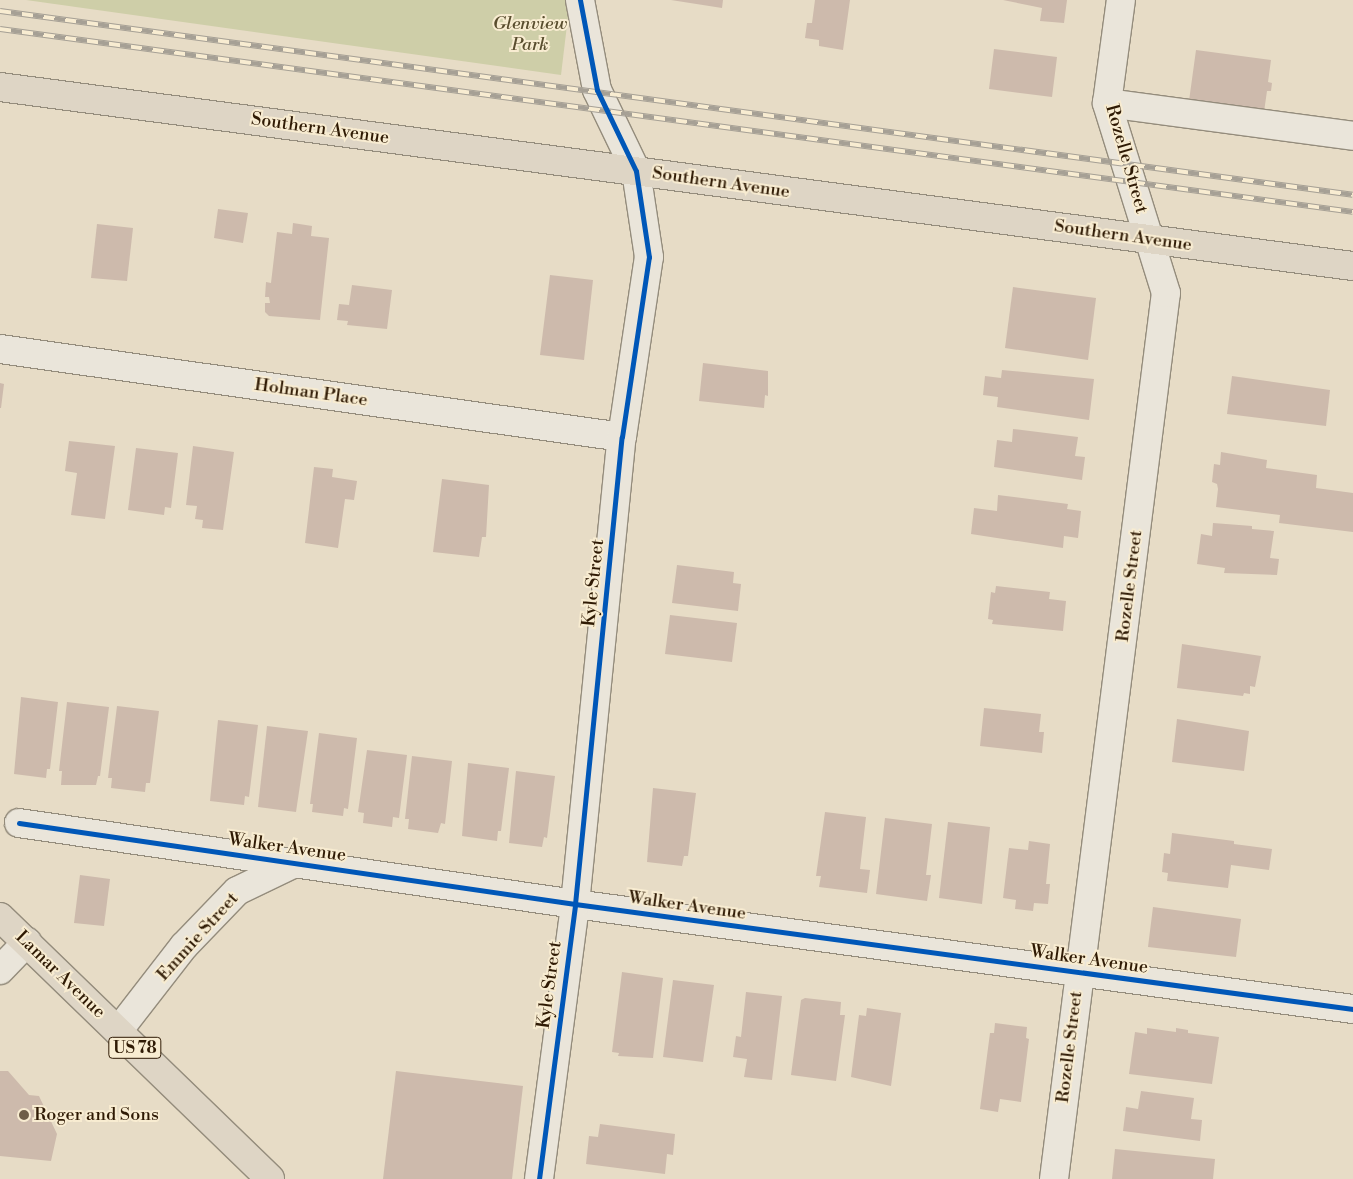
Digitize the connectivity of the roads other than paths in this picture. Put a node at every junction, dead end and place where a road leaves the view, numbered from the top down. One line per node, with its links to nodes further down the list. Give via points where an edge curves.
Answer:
1 (580, 0): 6 (street, Kyle Street, via 597,90)
2 (1121, 0): 4 (street, Rozelle Street)
3 (0, 87): 6 (main road, Southern Avenue)
4 (1107, 103): 5 (street); 7 (street, Rozelle Street)
5 (1353, 136)
6 (636, 171): 7 (main road, Southern Avenue); 10 (street, Kyle Street, via 649,257)
7 (1150, 240): 8 (main road, Southern Avenue); 17 (street, Rozelle Street, via 1166,293)
8 (1353, 266)
9 (0, 348): 10 (street, Holman Place)
10 (622, 437): 13 (street, Kyle Street)
11 (19, 823): 12 (street, Walker Avenue)
12 (295, 863): 13 (street, Walker Avenue); 19 (street, Emmie Street, via 237,891 184,946)
13 (575, 904): 17 (street, Walker Avenue); 21 (street, Kyle Street)
14 (0, 917): 15 (main road, Lamar Avenue / US 78)
15 (27, 942): 16 (street); 19 (main road, Lamar Avenue / US 78)
16 (0, 970)
17 (1080, 973): 18 (street, Walker Avenue); 22 (street, Rozelle Street)
18 (1353, 1009)
19 (118, 1031): 20 (main road, Lamar Avenue / US 78)
20 (270, 1179)
21 (539, 1179)
22 (1054, 1179)

